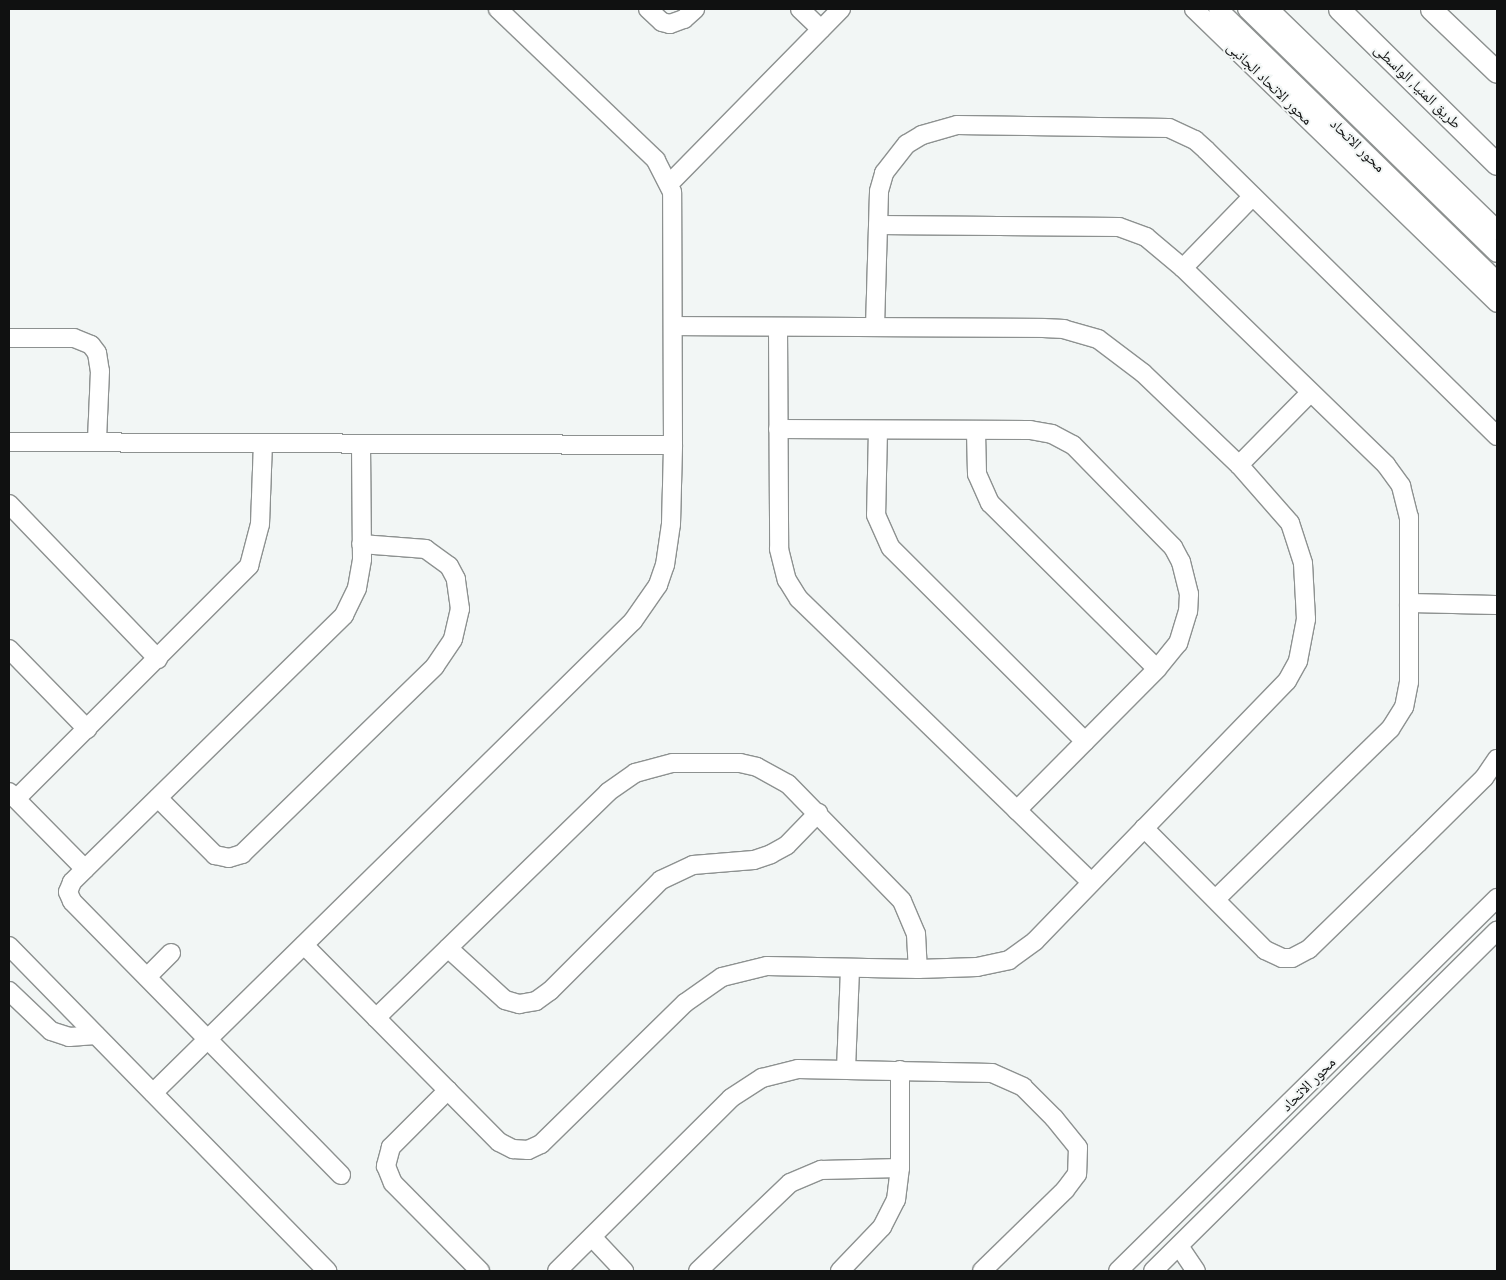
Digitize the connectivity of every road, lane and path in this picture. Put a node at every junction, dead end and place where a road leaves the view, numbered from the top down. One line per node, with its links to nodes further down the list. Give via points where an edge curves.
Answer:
1 (498, 9): 15 (street, via 656,160)
2 (648, 9): 3 (street, via 662,22 670,24 684,19)
3 (695, 9)
4 (800, 9): 12 (street)
5 (841, 9): 12 (street)
6 (1194, 9): 22 (street, محور الاتحاد الجانبى)
7 (1218, 9): 21 (street, محور الاتحاد)
8 (1247, 9): 19 (street, محور الاتحاد)
9 (1269, 9): 18 (street)
10 (1339, 9): 14 (main road, طريق المنيا, الواسطى)
11 (1431, 9): 13 (main road)
12 (821, 29): 15 (street)
13 (1497, 72)
14 (1497, 164)
15 (670, 183): 23 (street, via 674,203)
16 (1253, 196): 17 (street, via 1195,140 1169,128 957,126 922,134 894,158 879,190); 20 (street); 31 (street)
17 (878, 224): 20 (street, via 1119,227 1146,236); 25 (street)
18 (1497, 230)
19 (1497, 253)
20 (1183, 268): 27 (street)
21 (1497, 281)
22 (1497, 303)
23 (674, 326): 24 (street); 36 (street)
24 (778, 327): 25 (street); 28 (street)
25 (875, 327): 37 (street, via 1043,328 1081,332 1113,348 1128,360)
26 (9, 338): 32 (street, via 74,338 91,345 97,353 100,371)
27 (1309, 394): 37 (street); 40 (street, via 1386,465 1400,486 1409,516)
28 (778, 429): 29 (street); 50 (street, via 779,549 782,570 792,590)
29 (878, 430): 30 (street); 46 (street, via 876,515 891,548)
30 (976, 432): 44 (street, via 977,474 990,503); 44 (street, via 1041,431 1063,438 1173,548 1186,578 1188,611 1178,643)
31 (1497, 436)
32 (97, 441): 33 (street); 34 (street)
33 (9, 442)
34 (263, 444): 35 (street); 43 (street, via 260,524 249,566)
35 (360, 444): 36 (street); 39 (street)
36 (673, 445): 58 (street, via 666,565 647,604)
37 (1239, 465): 52 (street, via 1290,523 1298,542 1304,572 1304,640 1287,681)
38 (9, 504): 43 (street)
39 (361, 544): 49 (street, via 357,588 344,614); 49 (street, via 426,549 449,566 456,578 460,609 453,638 441,658 242,854 229,858 215,855)
40 (1409, 603): 41 (street); 56 (street, via 1409,682 1404,707 1398,718)
41 (1497, 605)
42 (9, 649): 45 (street)
43 (158, 659): 45 (street)
44 (1157, 669): 46 (street)
45 (87, 729): 48 (street)
46 (1086, 741): 50 (street)
47 (1497, 759): 56 (street, via 1484,778 1301,955 1282,958 1265,950)
48 (12, 796): 53 (street)
49 (158, 798): 53 (street)
50 (1017, 810): 54 (street)
51 (818, 813): 60 (street, via 788,784 757,767 740,763 673,763 636,773 608,792); 60 (street, via 786,845 771,854 754,860 693,865 661,880 550,991 536,1001 519,1004 504,1000); 63 (street, via 902,901 916,934)
52 (1144, 828): 54 (street); 56 (street)
53 (85, 868): 64 (street, via 69,886 69,896)
54 (1091, 882): 63 (street, via 1035,941 1009,960 977,967)
55 (1497, 898): 84 (street, محور الاتحاد)
56 (1216, 899)
57 (1497, 930): 76 (street, محور الاتحاد)
58 (304, 945): 66 (street); 68 (street)
59 (9, 946): 67 (street)
60 (448, 948): 66 (street)
61 (171, 953): 64 (street)
62 (850, 968): 63 (street); 69 (street); 71 (street, via 767,966 722,977 691,998 541,1144 528,1150 513,1149 499,1142)
63 (918, 969)
64 (147, 977): 68 (street)
65 (9, 991): 67 (street, via 51,1030 69,1037)
66 (376, 1018): 71 (street)
67 (96, 1035): 72 (street)
68 (208, 1039): 72 (street); 74 (street)
69 (846, 1069): 70 (street); 75 (street, via 780,1072 745,1087)
70 (900, 1070): 73 (street); 83 (street, via 978,1072 1008,1078 1023,1086 1078,1148 1080,1163 1074,1179)
71 (448, 1090): 78 (street, via 391,1147 386,1166 393,1183)
72 (153, 1093): 77 (street)
73 (900, 1168): 81 (street, via 822,1170 790,1183); 82 (street, via 900,1184 890,1215 873,1238)
74 (341, 1175)
75 (592, 1237): 79 (street); 80 (street)
76 (1179, 1246): 85 (street, محور الاتحاد); 86 (street)
77 (327, 1271)
78 (480, 1271)
79 (557, 1271)
80 (624, 1271)
81 (698, 1271)
82 (840, 1271)
83 (982, 1271)
84 (1118, 1271)
85 (1153, 1271)
86 (1196, 1271)

